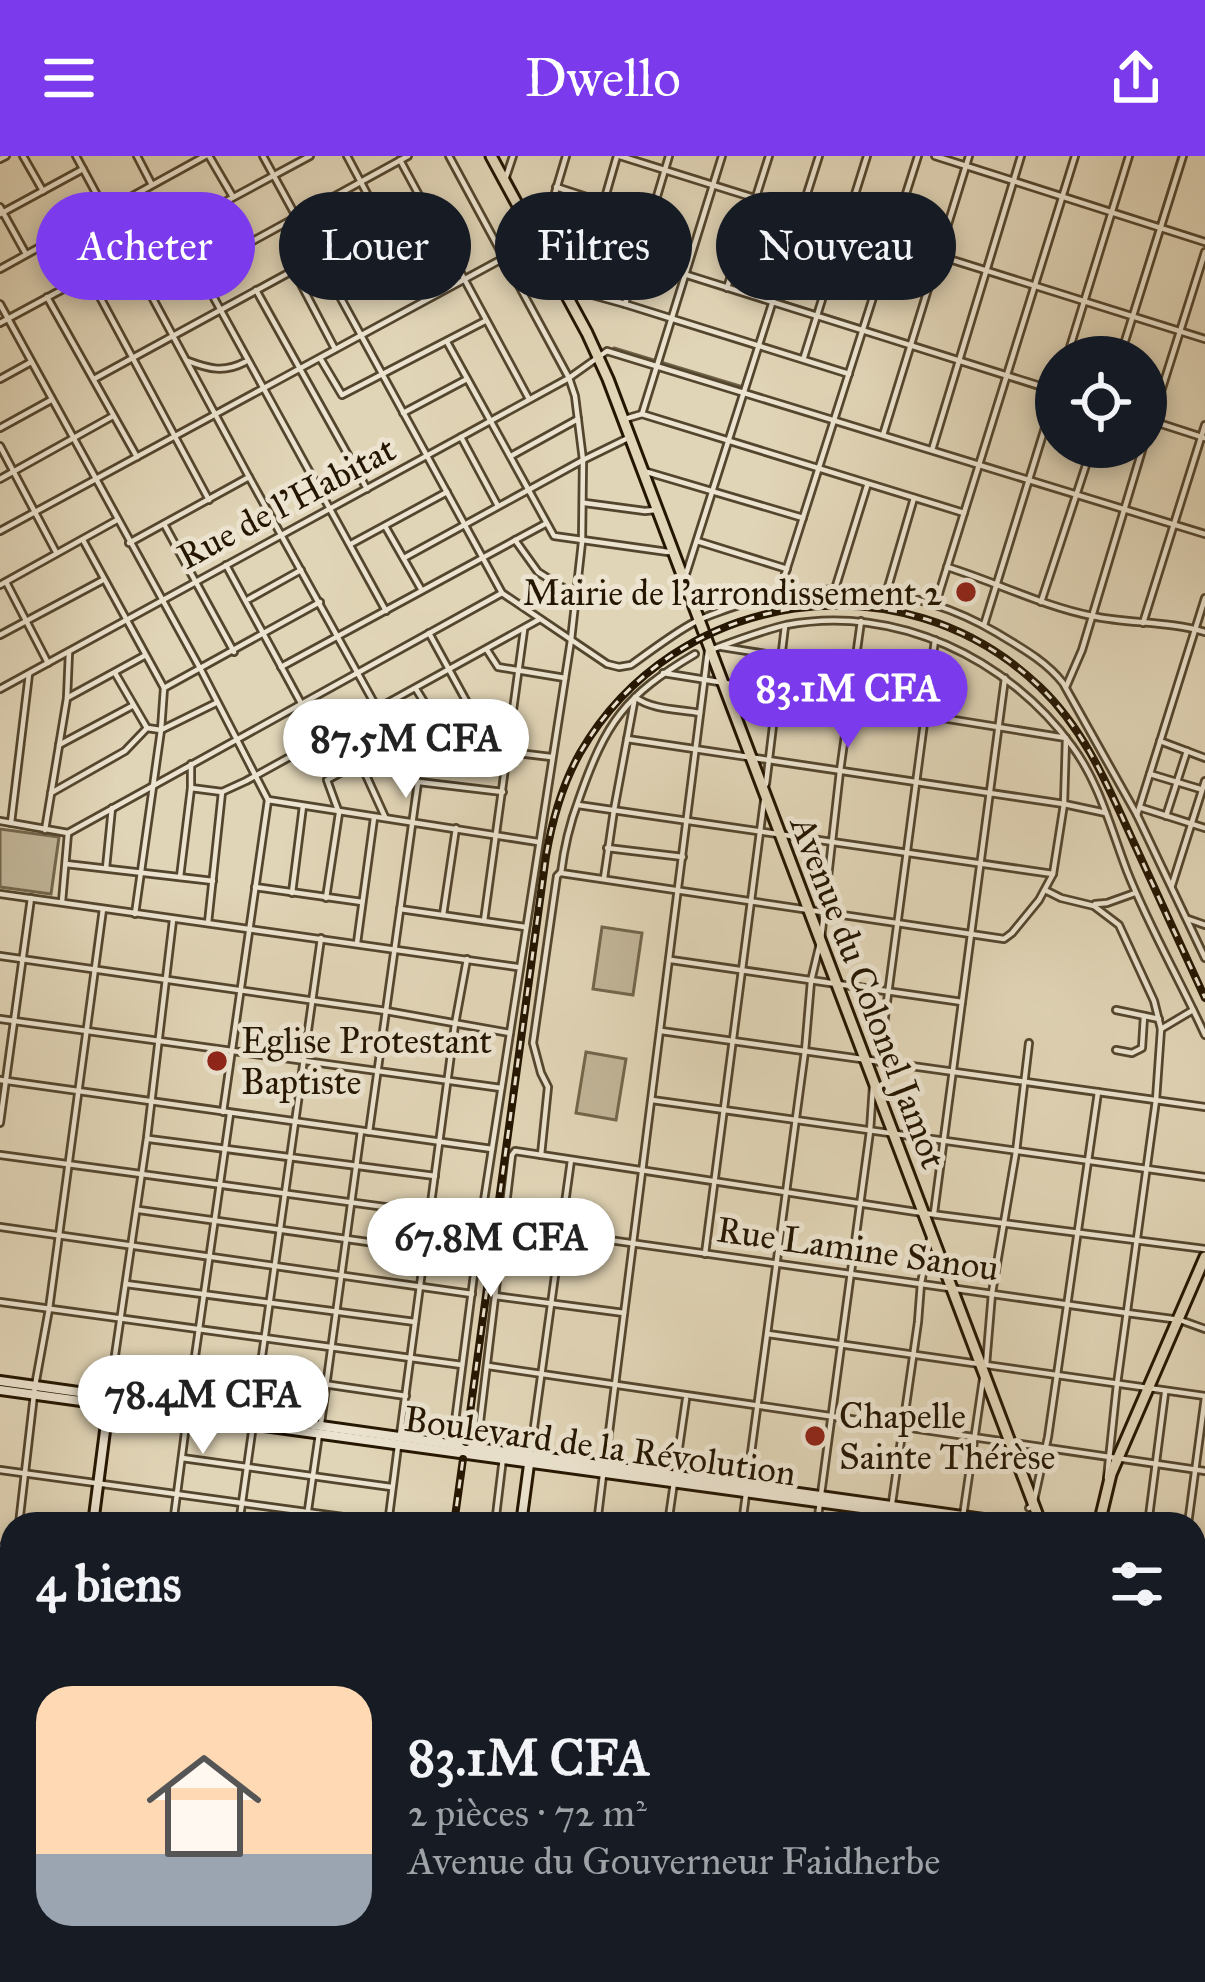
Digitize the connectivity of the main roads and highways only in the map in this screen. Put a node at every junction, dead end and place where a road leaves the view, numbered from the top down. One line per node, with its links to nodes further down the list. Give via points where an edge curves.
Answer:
1 (489, 156): 2 (main road, Avenue du Colonel Jamot)
2 (510, 192)
3 (568, 300): 5 (main road, Avenue du Colonel Jamot)
4 (569, 300): 5 (main road, Avenue du Colonel Jamot)
5 (597, 358): 6 (main road, Avenue du Colonel Jamot)
6 (621, 420): 7 (main road, Avenue du Colonel Jamot); 7 (main road, Avenue du Colonel Jamot)
7 (640, 470): 8 (main road, Avenue du Colonel Jamot)
8 (655, 510): 9 (main road, Avenue du Colonel Jamot); 9 (main road, Avenue du Colonel Jamot)
9 (682, 582): 10 (main road, Avenue du Colonel Jamot)
10 (870, 1060): 11 (main road, Avenue du Colonel Jamot); 11 (main road, Avenue du Colonel Jamot)
11 (892, 1134): 23 (main road, Avenue du Colonel Jamot)
12 (1205, 1253): 14 (main road)
13 (1205, 1269): 14 (main road)
14 (1182, 1321): 19 (main road, via 1156,1390)
15 (0, 1386): 16 (main road, Boulevard de la Révolution)
16 (109, 1401): 17 (main road, Boulevard de la Révolution); 20 (main road)
17 (399, 1441): 18 (main road, Boulevard de la Révolution); 18 (main road, Boulevard de la Révolution)
18 (530, 1459): 21 (main road); 22 (main road, Boulevard de la Révolution)
19 (1116, 1459): 24 (main road); 25 (main road)
20 (94, 1512)
21 (523, 1512)
22 (909, 1512)
23 (1033, 1512)
24 (1103, 1512)
25 (1104, 1512)

